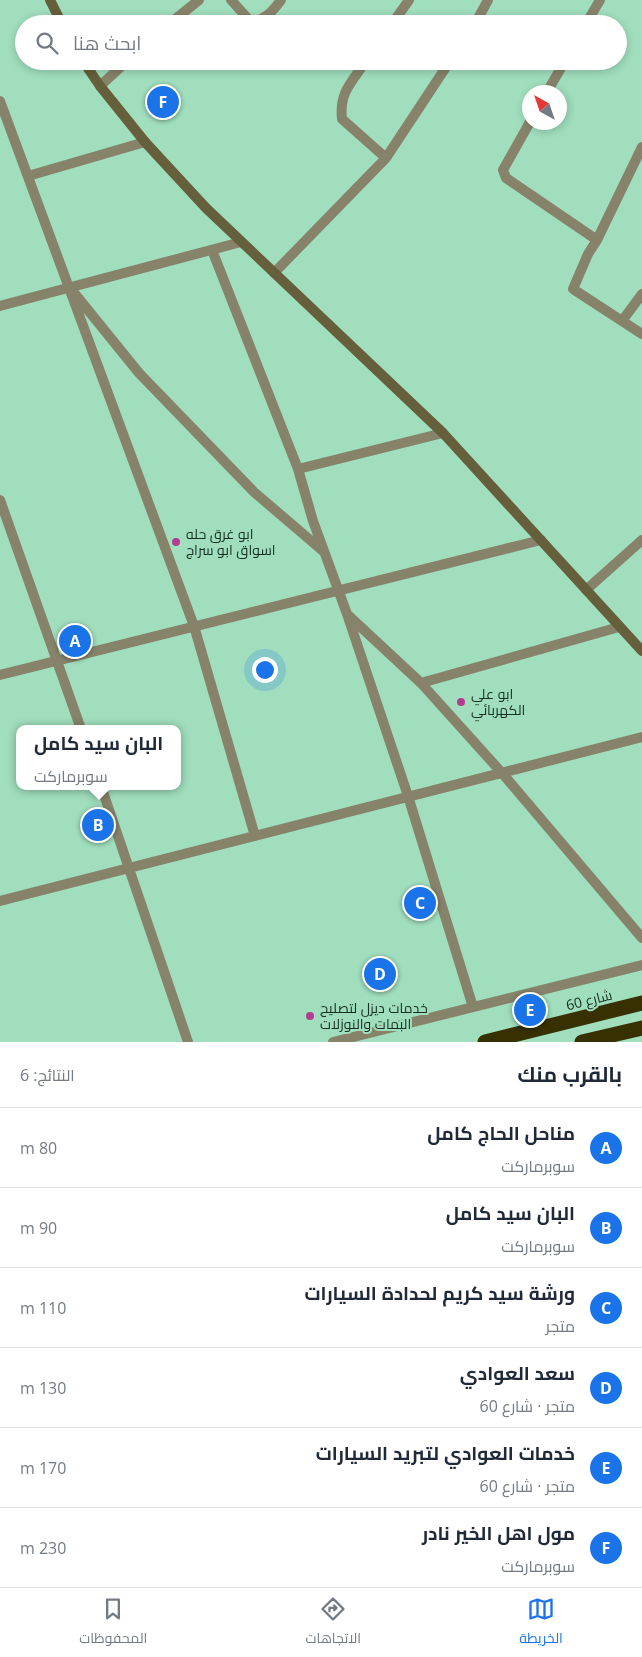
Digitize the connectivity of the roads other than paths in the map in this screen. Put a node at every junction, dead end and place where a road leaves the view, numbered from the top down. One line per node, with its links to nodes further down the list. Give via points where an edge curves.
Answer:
1 (50, 0): 8 (street)
2 (198, 0): 9 (street)
3 (231, 0): 10 (street)
4 (281, 0): 11 (street)
5 (409, 0): 12 (street)
6 (488, 0): 13 (street)
7 (600, 0): 14 (street)
8 (58, 15)
9 (180, 15)
10 (245, 15)
11 (267, 15)
12 (398, 15)
13 (480, 15)
14 (591, 15)
15 (89, 70): 21 (street)
16 (118, 70): 21 (street)
17 (360, 70): 26 (street, via 345,92 341,104 342,119)
18 (444, 70): 26 (street)
19 (560, 70): 20 (street)
20 (551, 85)
21 (100, 86): 24 (street)
22 (0, 101): 27 (street)
23 (526, 130): 28 (street, via 503,170 506,178)
24 (145, 142): 27 (street); 29 (street)
25 (642, 147): 28 (street)
26 (386, 158): 31 (street)
27 (28, 176): 32 (street)
28 (597, 240): 35 (street, via 573,289)
29 (241, 242): 30 (street); 31 (street)
30 (212, 250): 32 (street); 38 (street)
31 (274, 273): 37 (street)
32 (69, 288): 34 (street); 42 (street, via 139,373 254,492); 46 (street)
33 (642, 294): 35 (street)
34 (0, 306)
35 (622, 321): 36 (street)
36 (642, 334)
37 (443, 433): 38 (street); 40 (street)
38 (298, 469): 42 (street)
39 (0, 500): 49 (street)
40 (541, 540): 43 (street); 44 (street)
41 (642, 540): 44 (street)
42 (324, 552): 43 (street)
43 (338, 590): 45 (street); 46 (street)
44 (586, 590): 47 (street)
45 (347, 614): 51 (street); 56 (street)
46 (194, 626): 49 (street); 57 (street)
47 (619, 627): 48 (street); 51 (street)
48 (642, 651)
49 (57, 660): 50 (street); 52 (street)
50 (0, 675)
51 (421, 683): 54 (street)
52 (80, 725)
53 (642, 738): 54 (street)
54 (502, 773): 56 (street); 60 (street)
55 (102, 790): 58 (street)
56 (408, 796): 57 (street); 63 (street)
57 (255, 836): 58 (street)
58 (130, 868): 59 (street); 65 (street)
59 (0, 902)
60 (642, 938)
61 (642, 965): 63 (street)
62 (642, 1003): 67 (highway, شارع 60)
63 (473, 1007): 66 (street)
64 (642, 1028): 68 (highway)
65 (188, 1042)
66 (333, 1042)
67 (485, 1042)
68 (582, 1042)

